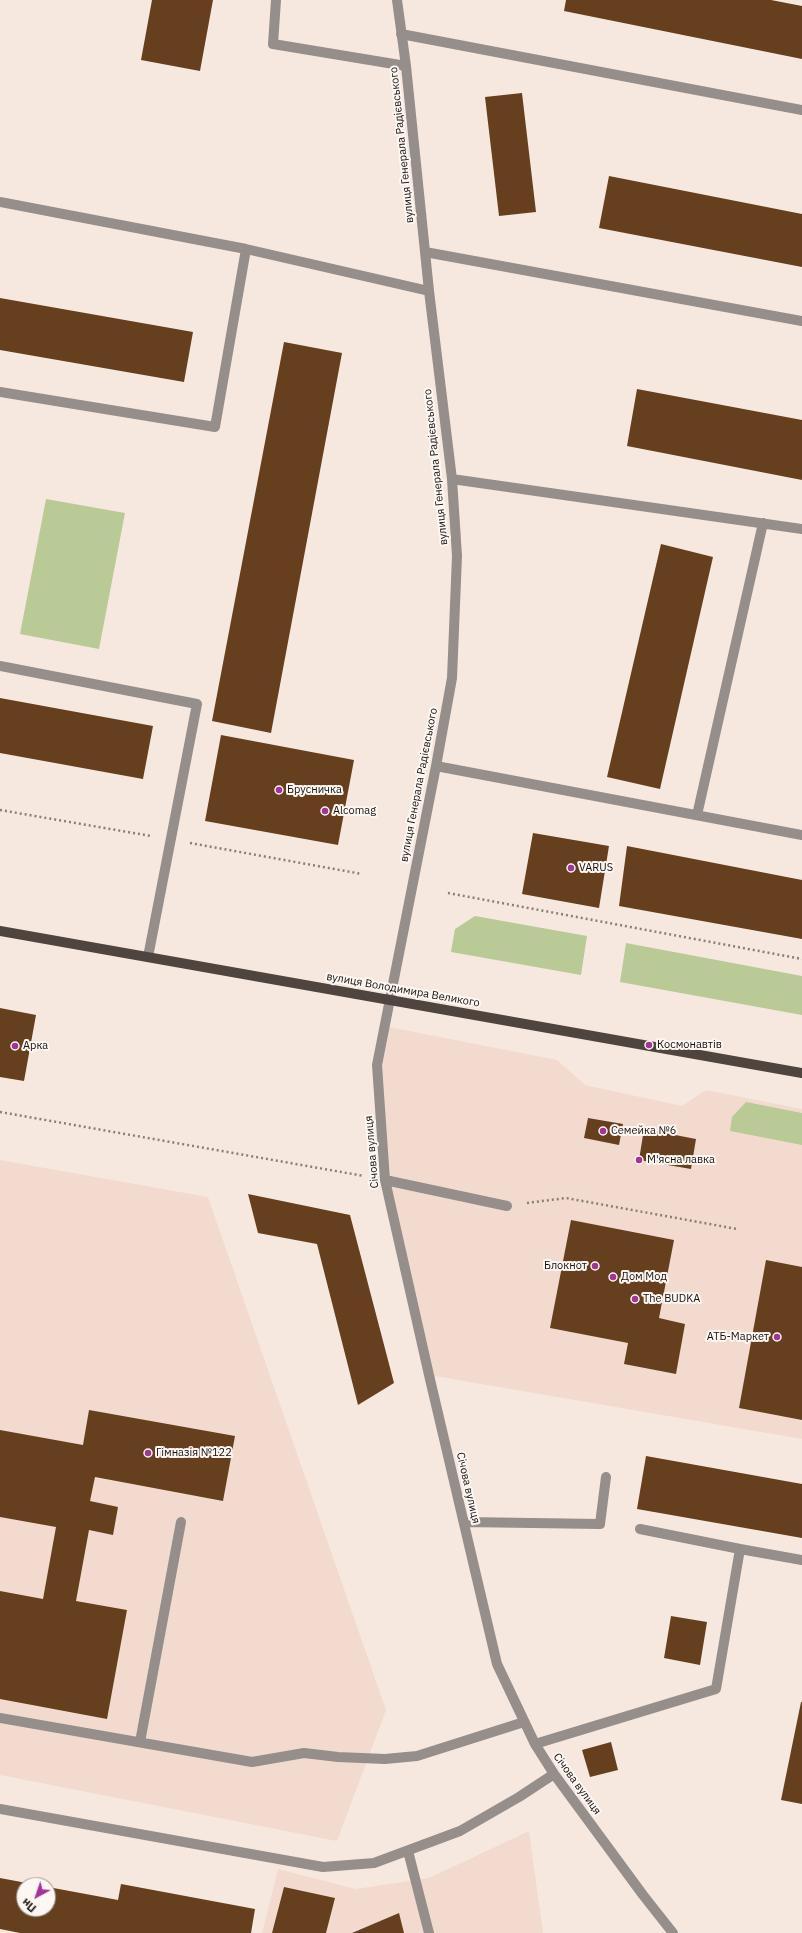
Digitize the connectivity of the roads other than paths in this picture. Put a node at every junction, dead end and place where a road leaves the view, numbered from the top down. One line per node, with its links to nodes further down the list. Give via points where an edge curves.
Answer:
1 (276, 0): 4 (street, via 273,44)
2 (397, 0): 3 (street, вулиця Генерала Радієвського)
3 (401, 34): 4 (street, вулиця Генерала Радієвського); 5 (street)
4 (406, 66): 8 (street, вулиця Генерала Радієвського)
5 (802, 110)
6 (0, 202): 7 (street)
7 (246, 249): 9 (street); 11 (street, via 215,427)
8 (426, 252): 9 (street, вулиця Генерала Радієвського); 10 (street)
9 (429, 291): 12 (street, вулиця Генерала Радієвського)
10 (802, 321)
11 (0, 392)
12 (452, 479): 13 (street); 16 (street, вулиця Генерала Радієвського, via 457,556 452,678)
13 (763, 523): 14 (street); 17 (street)
14 (802, 529)
15 (0, 666): 20 (street, via 197,704)
16 (436, 766): 17 (street); 21 (street, вулиця Генерала Радієвського)
17 (697, 815): 18 (street)
18 (802, 835)
19 (0, 931): 20 (main road, вулиця Володимира Великого)
20 (148, 957): 21 (main road, вулиця Володимира Великого)
21 (389, 1000): 22 (main road, вулиця Володимира Великого); 23 (street, Січова вулиця, via 377,1065)
22 (802, 1073)
23 (385, 1180): 24 (street); 27 (street, Січова вулиця)
24 (507, 1206)
25 (606, 1478): 27 (street, via 600,1524)
26 (181, 1522): 33 (street)
27 (464, 1522): 32 (street, Січова вулиця, via 497,1664)
28 (640, 1530): 29 (street)
29 (740, 1549): 30 (street); 34 (street, via 716,1690)
30 (802, 1560)
31 (0, 1718): 33 (street)
32 (524, 1722): 33 (street, via 417,1756 385,1759 304,1753 252,1762); 34 (street, Січова вулиця)
33 (140, 1742)
34 (535, 1744): 35 (street, Січова вулиця)
35 (554, 1774): 37 (street, via 460,1831); 39 (street, Січова вулиця)
36 (0, 1809): 37 (street, via 323,1867 374,1863)
37 (408, 1851): 38 (street)
38 (430, 1933)
39 (673, 1933)

